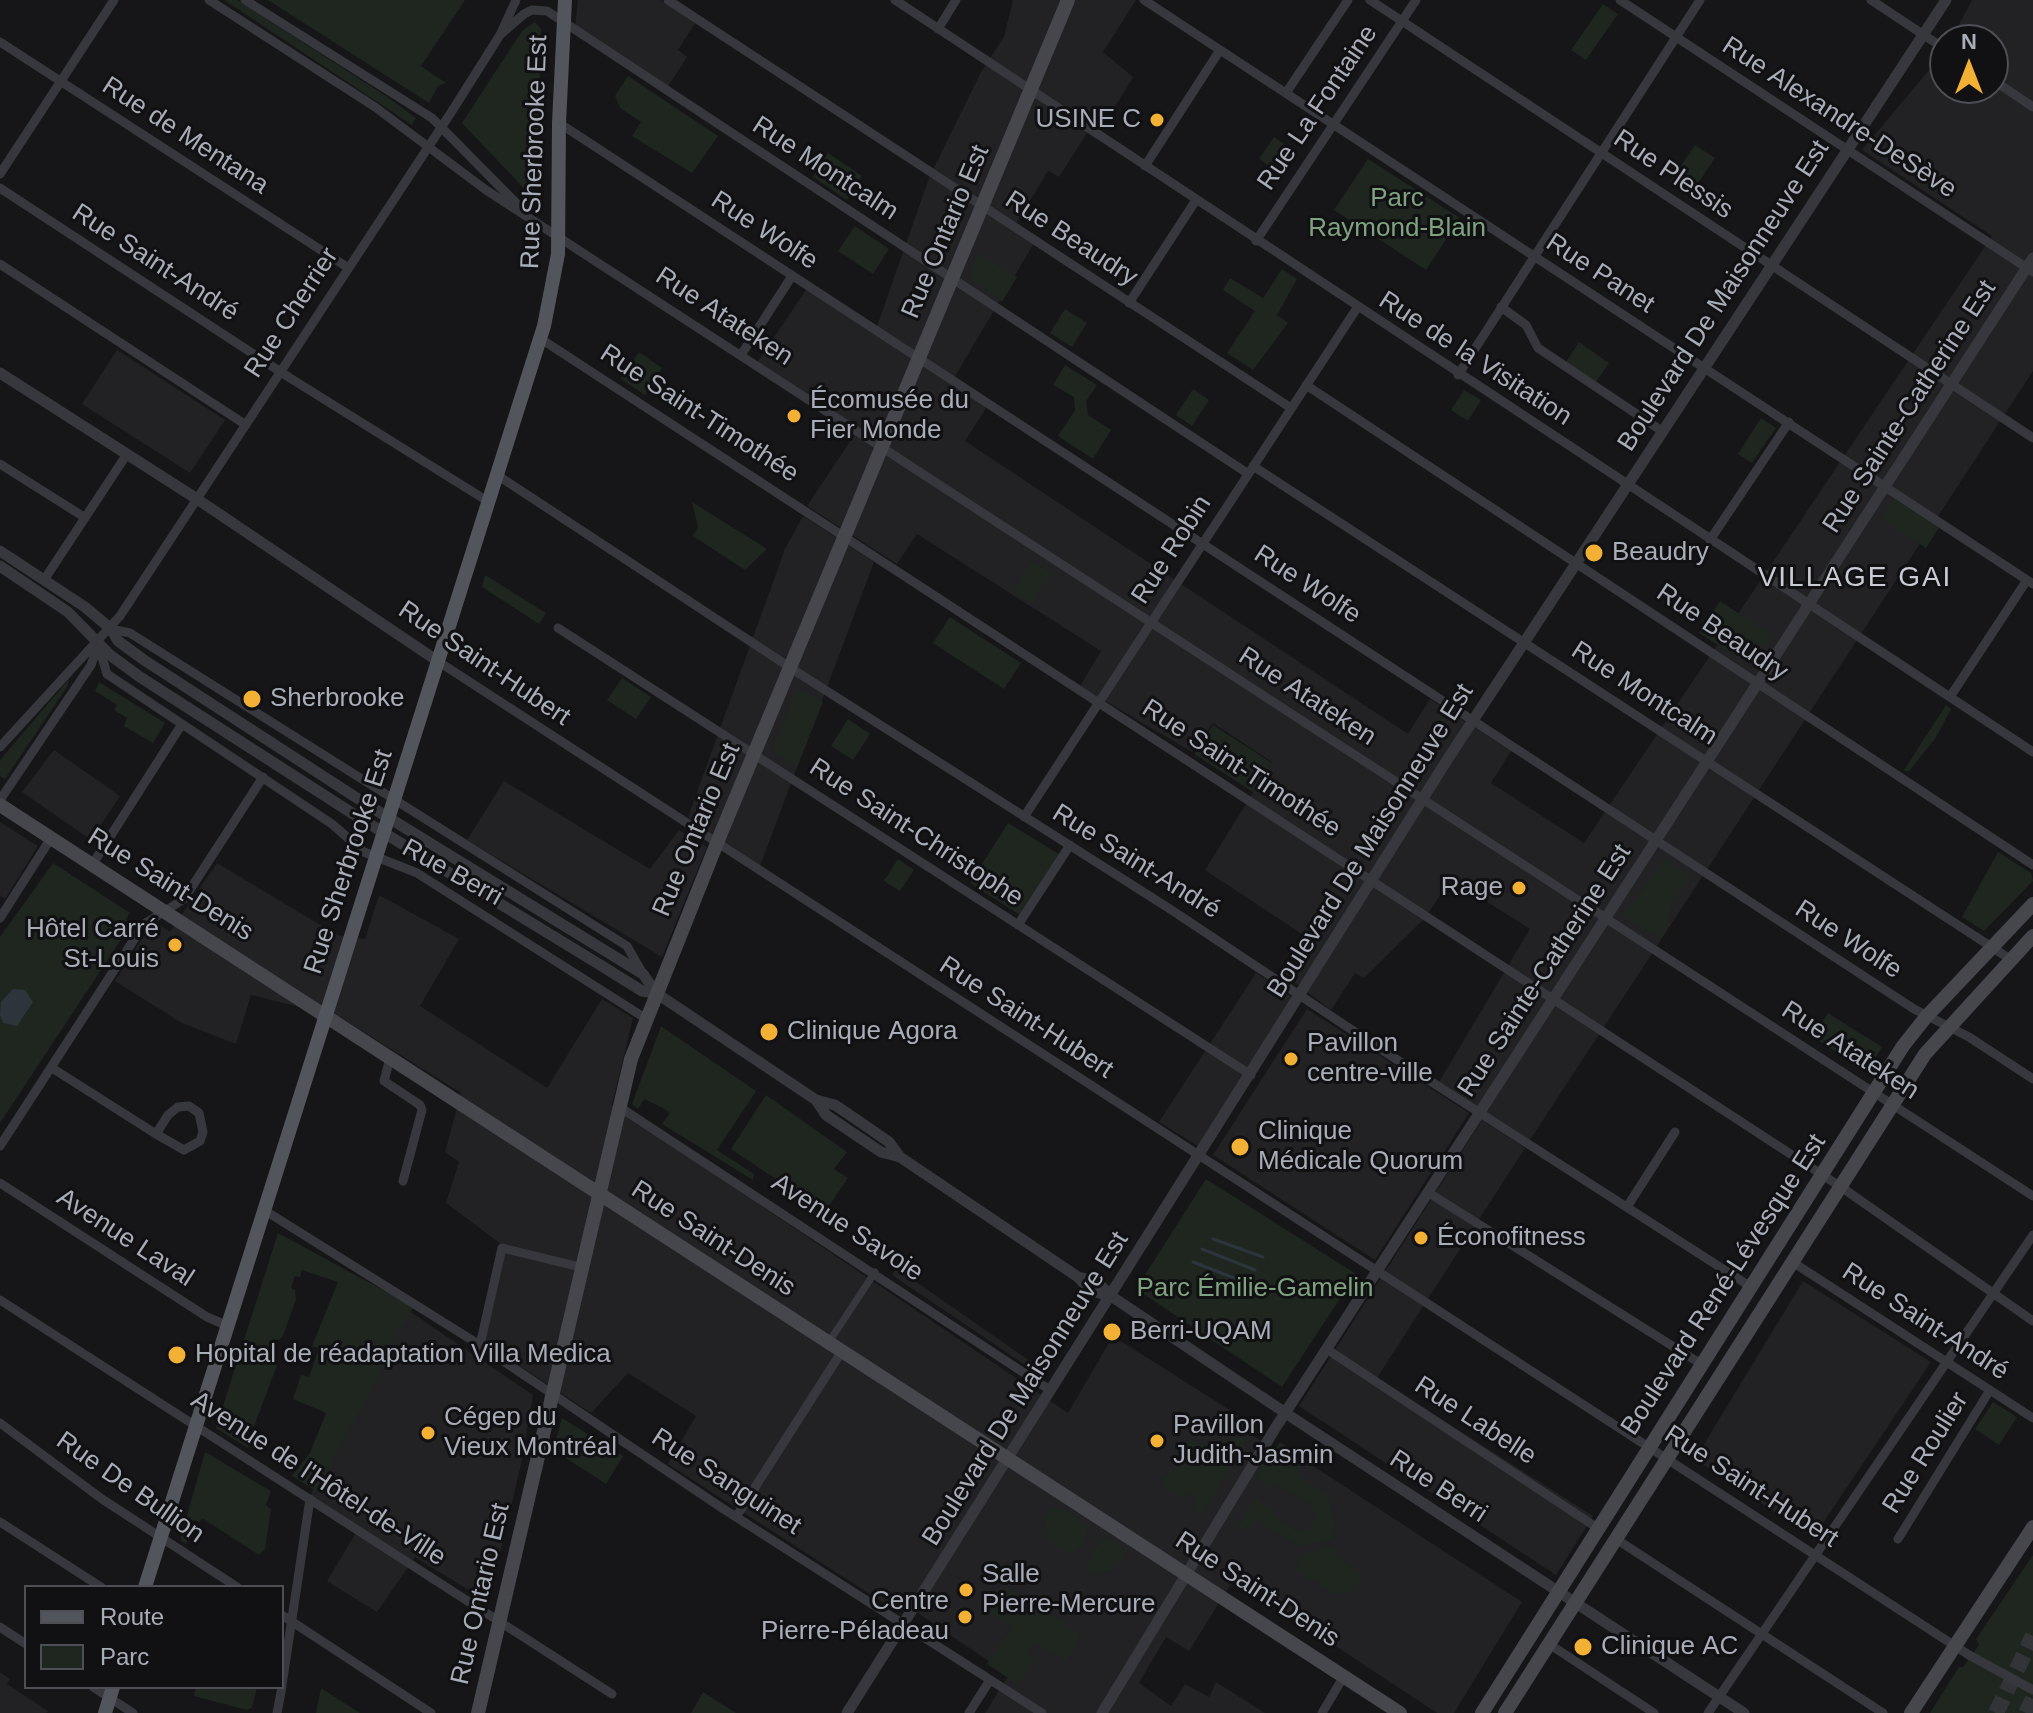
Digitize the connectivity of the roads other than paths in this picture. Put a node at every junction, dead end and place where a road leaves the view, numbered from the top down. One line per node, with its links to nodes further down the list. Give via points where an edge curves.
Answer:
1 (114, 0): 27 (street)
2 (209, 0): 35 (street, via 375,107)
3 (245, 0): 34 (street)
4 (516, 0): 22 (street, Rue Cherrier)
5 (565, 0): 18 (main road, Rue Sherbrooke Est)
6 (668, 0): 42 (street, Rue Beaudry)
7 (895, 0): 20 (street, Rue de la Visitation)
8 (956, 0): 20 (street)
9 (1068, 0): 28 (main road, Rue Ontario Est)
10 (1144, 0): 26 (street, Rue Panet)
11 (1348, 0): 30 (street)
12 (1370, 0): 19 (street, Rue Plessis)
13 (1416, 0): 19 (street, Rue La Fontaine)
14 (1620, 0): 23 (street, Rue Alexandre-DeSève)
15 (1700, 0): 23 (street)
16 (1871, 0): 21 (street)
17 (1946, 0): 21 (street, Boulevard De Maisonneuve Est)
18 (562, 21): 22 (street, Rue Montcalm, via 547,11 532,10); 32 (main road, Rue Sherbrooke Est); 52 (street, Rue Montcalm)
19 (1402, 22): 33 (street, Rue La Fontaine); 37 (street, Rue Plessis)
20 (938, 29): 28 (street, Rue de la Visitation)
21 (1923, 34): 24 (street); 36 (street, Boulevard De Maisonneuve Est)
22 (500, 35): 34 (street, Rue Cherrier)
23 (1676, 37): 36 (street, Rue Alexandre-DeSève); 37 (street)
24 (1929, 38)
25 (0, 42): 27 (street, Rue de Mentana)
26 (1220, 50): 30 (street, Rue Panet); 38 (street)
27 (61, 82): 39 (street); 50 (street, Rue de Mentana)
28 (1031, 90): 38 (street, Rue de la Visitation); 42 (main road, Rue Ontario Est)
29 (2009, 91): 31 (street)
30 (1286, 93): 33 (street, Rue Panet)
31 (2033, 107)
32 (559, 123): 44 (main road, Rue Sherbrooke Est); 51 (street, Rue Wolfe)
33 (1333, 124): 45 (street, Rue La Fontaine); 46 (street, Rue Panet)
34 (441, 125): 35 (street, Rue Cherrier); 43 (street)
35 (427, 147): 43 (street); 50 (street, Rue Cherrier)
36 (1847, 150): 48 (street, Boulevard De Maisonneuve Est); 49 (street, Rue Alexandre-DeSève)
37 (1601, 153): 46 (street); 48 (street, Rue Plessis)
38 (1145, 166): 41 (street, Rue de la Visitation)
39 (0, 174)
40 (0, 188): 60 (street, Rue Saint-André)
41 (1196, 200): 45 (street, Rue de la Visitation); 53 (street)
42 (982, 206): 52 (main road, Rue Ontario Est); 53 (street, Rue Beaudry)
43 (530, 216): 44 (street, Rue Atateken)
44 (557, 235): 56 (main road, Rue Sherbrooke Est, via 555,282); 57 (street, Rue Atateken)
45 (1256, 241): 55 (street, Rue de la Visitation)
46 (1533, 257): 54 (street); 59 (street, Rue Panet)
47 (0, 264): 67 (street)
48 (1771, 266): 59 (street, Boulevard De Maisonneuve Est); 63 (street, Rue Plessis)
49 (2031, 266): 63 (street, Rue Sainte-Catherine Est)
50 (347, 267): 60 (street, Rue Cherrier)
51 (792, 276): 57 (street); 58 (street, Rue Wolfe)
52 (953, 279): 58 (main road, Rue Ontario Est); 73 (street, Rue Montcalm)
53 (1129, 303): 65 (street, Rue Beaudry)
54 (1501, 307): 62 (street); 68 (street, via 1526,325 1538,348)
55 (1357, 308): 62 (street, Rue de la Visitation); 64 (street, Rue Robin)
56 (541, 339): 74 (main road, Rue Sherbrooke Est); 80 (street, Rue Saint-Timothée)
57 (741, 355): 70 (street, Rue Atateken)
58 (918, 359): 70 (main road, Rue Ontario Est); 82 (street, Rue Wolfe)
59 (1705, 368): 66 (street, Rue Panet); 68 (street, Boulevard De Maisonneuve Est)
60 (281, 372): 67 (street, Rue Cherrier); 78 (street, Rue Saint-André)
61 (0, 373): 71 (street, Rue Saint-Hubert)
62 (1458, 375): 75 (street, Rue de la Visitation)
63 (1951, 384): 69 (street, Rue Plessis); 76 (street, Rue Sainte-Catherine Est)
64 (1306, 385): 65 (street, Rue Robin); 84 (street, Rue Beaudry)
65 (1291, 408): 73 (street, Rue Robin)
66 (1789, 422): 76 (street, Rue Panet); 81 (street)
67 (246, 425): 77 (street, Rue Cherrier)
68 (1662, 431): 75 (street, Boulevard De Maisonneuve Est)
69 (2033, 438)
70 (882, 446): 80 (main road, Rue Ontario Est); 89 (street, Rue Atateken)
71 (127, 454): 77 (street, Rue Saint-Hubert); 79 (street)
72 (0, 464): 79 (street)
73 (1250, 470): 82 (street, Rue Robin); 92 (street, Rue Montcalm)
74 (497, 475): 78 (main road, Rue Sherbrooke Est); 95 (street, Rue Saint-André)
75 (1626, 485): 81 (street, Rue de la Visitation); 84 (street, Boulevard De Maisonneuve Est)
76 (1884, 485): 87 (street, Rue Panet); 88 (street, Rue Sainte-Catherine Est)
77 (197, 499): 91 (street, Rue Cherrier); 94 (street, Rue Saint-Hubert)
78 (489, 502): 94 (main road, Rue Sherbrooke Est)
79 (84, 517): 86 (street)
80 (845, 536): 95 (main road, Rue Ontario Est); 98 (street, Rue Saint-Timothée)
81 (1710, 540): 88 (street, Rue de la Visitation)
82 (1202, 542): 89 (street, Rue Robin); 99 (street, Rue Wolfe)
83 (0, 551): 86 (street, Rue Berri)
84 (1576, 563): 92 (street, Boulevard De Maisonneuve Est); 96 (street, Rue Beaudry)
85 (0, 566): 93 (street, Rue Berri, via 68,612)
86 (44, 580): 91 (street, Rue Berri)
87 (2030, 582): 97 (street)
88 (1808, 605): 96 (street, Rue Sainte-Catherine Est); 97 (street, Rue de la Visitation)
89 (1151, 622): 98 (street, Rue Robin); 106 (street, Rue Atateken)
90 (558, 628): 103 (street, Rue Saint-Christophe)
91 (111, 629): 93 (street, Rue Cherrier); 108 (street, Rue Berri, via 130,633); 126 (street, Rue Berri, via 130,650 224,713)
92 (1523, 642): 99 (street, Boulevard De Maisonneuve Est); 104 (street, Rue Montcalm)
93 (98, 644): 100 (street, Rue Berri, via 107,674); 101 (street, Rue Cherrier); 107 (street, Rue Cherrier, via 91,665); 127 (street, Rue Berri, via 140,677 358,817 639,989)
94 (439, 662): 108 (main road, Rue Sherbrooke Est); 112 (street, Rue Saint-Hubert)
95 (790, 667): 103 (main road, Rue Ontario Est); 109 (street, Rue Saint-André)
96 (1758, 684): 104 (street, Rue Sainte-Catherine Est); 116 (street, Rue Beaudry)
97 (1950, 697): 102 (street, Rue de la Visitation)
98 (1099, 703): 109 (street, Rue Robin); 117 (street, Rue Saint-Timothée)
99 (1474, 719): 106 (street, Boulevard De Maisonneuve Est); 111 (street, Rue Wolfe)
100 (182, 724): 105 (street, Rue Berri); 115 (street)
101 (0, 747)
102 (2033, 752)
103 (754, 755): 112 (main road, Rue Ontario Est); 122 (street, Rue Saint-Christophe)
104 (1707, 761): 111 (street, Rue Sainte-Catherine Est); 124 (street, Rue Montcalm)
105 (263, 777): 114 (street, Rue Berri); 119 (street, via 184,899)
106 (1423, 800): 117 (street, Boulevard De Maisonneuve Est); 121 (street, Rue Atateken)
107 (0, 802): 110 (main road, Rue Saint-Denis)
108 (393, 802): 114 (main road, Rue Sherbrooke Est); 126 (street, Rue Berri, via 627,946)
109 (1024, 817): 113 (street, Rue Saint-André)
110 (51, 838): 115 (main road, Rue Saint-Denis); 120 (street)
111 (1656, 841): 121 (street, Rue Sainte-Catherine Est); 131 (street, Rue Wolfe)
112 (717, 844): 127 (main road, Rue Ontario Est); 145 (street, Rue Saint-Hubert)
113 (1070, 845): 122 (street); 128 (street, Rue Saint-André)
114 (375, 857): 130 (main road, Rue Sherbrooke Est); 132 (street, Rue Berri, via 417,873)
115 (92, 865): 119 (main road, Rue Saint-Denis)
116 (2033, 865)
117 (1373, 882): 128 (street, Boulevard De Maisonneuve Est); 129 (street, Rue Saint-Timothée)
118 (2033, 904): 124 (main road, Boulevard René-Lévesque Est)
119 (165, 911): 130 (main road, Rue Saint-Denis); 135 (street, via 144,924)
120 (0, 918)
121 (1606, 918): 129 (street, Rue Sainte-Catherine Est); 138 (street, Rue Atateken)
122 (1018, 925): 136 (street, Rue Saint-Christophe)
123 (2033, 936): 125 (main road, Boulevard René-Lévesque Est)
124 (1992, 947): 125 (street, Rue Montcalm); 131 (main road, Boulevard René-Lévesque Est)
125 (2010, 959): 133 (main road, Boulevard René-Lévesque Est)
126 (643, 974): 127 (street, Rue Berri)
127 (656, 993): 132 (main road, Rue Ontario Est); 162 (street, Rue Berri, via 889,1142 900,1157 1078,1277 1095,1294)
128 (1300, 994): 136 (street, Boulevard De Maisonneuve Est); 141 (street, Rue Saint-André)
129 (1553, 999): 141 (street, Rue Sainte-Catherine Est); 146 (street, Rue Saint-Timothée)
130 (326, 1017): 134 (main road, Rue Saint-Denis); 154 (main road, Rue Sherbrooke Est)
131 (1926, 1017): 133 (street, Rue Wolfe); 138 (main road, Boulevard René-Lévesque Est)
132 (645, 1018): 139 (main road, Rue Ontario Est)
133 (1947, 1027): 137 (street, Rue Wolfe); 140 (main road, Boulevard René-Lévesque Est)
134 (390, 1058): 147 (street, via 385,1081 422,1110); 150 (main road, Rue Saint-Denis)
135 (52, 1068): 143 (street); 144 (street)
136 (1251, 1075): 145 (street, Boulevard De Maisonneuve Est)
137 (2033, 1079)
138 (1875, 1093): 140 (street, Rue Atateken); 146 (main road, Boulevard René-Lévesque Est)
139 (617, 1106): 150 (main road, Rue Ontario Est); 159 (street, Avenue Savoie)
140 (1893, 1106): 149 (main road, Boulevard René-Lévesque Est); 152 (street, Rue Atateken)
141 (1479, 1112): 151 (street, Rue Sainte-Catherine Est); 153 (street, Rue Saint-André)
142 (1675, 1132): 153 (street)
143 (156, 1134): 143 (street, via 184,1150 200,1141 203,1123 189,1106 178,1107)
144 (0, 1146)
145 (1200, 1156): 158 (street, Rue Saint-Hubert); 162 (street, Boulevard De Maisonneuve Est)
146 (1823, 1175): 149 (street, Rue Saint-Timothée); 160 (main road, Boulevard René-Lévesque Est)
147 (403, 1181)
148 (0, 1183): 165 (street, Avenue Laval)
149 (1841, 1187): 156 (main road, Boulevard René-Lévesque Est); 161 (street, Rue Saint-Timothée)
150 (597, 1192): 157 (main road, Rue Ontario Est); 166 (main road, Rue Saint-Denis)
151 (1429, 1193): 158 (street, Rue Sainte-Catherine Est); 171 (street)
152 (2033, 1196)
153 (1627, 1207): 160 (street, Rue Saint-André)
154 (264, 1210): 165 (main road, Rue Sherbrooke Est); 167 (street, Rue Sanguinet)
155 (2033, 1235): 161 (street)
156 (1794, 1263): 170 (street, Rue Saint-André); 181 (main road, Boulevard René-Lévesque Est)
157 (580, 1267): 167 (street, via 502,1248); 174 (main road, Rue Ontario Est)
158 (1378, 1271): 168 (street, Rue Sainte-Catherine Est); 179 (street, Rue Saint-Hubert)
159 (875, 1272): 166 (street); 172 (street, Avenue Savoie)
160 (1751, 1287): 171 (main road, Boulevard René-Lévesque Est)
161 (1991, 1294): 164 (street, Rue Saint-Timothée); 170 (street)
162 (1111, 1296): 172 (street, Boulevard De Maisonneuve Est); 175 (street, Rue Berri)
163 (0, 1300): 178 (street, Avenue de l'Hôtel-de-Ville)
164 (2033, 1321)
165 (228, 1326): 178 (main road, Rue Sherbrooke Est)
166 (829, 1342): 169 (main road, Rue Saint-Denis)
167 (480, 1345): 174 (street, Rue Sanguinet)
168 (1328, 1350): 175 (street, Rue Sainte-Catherine Est); 186 (street, Rue Labelle)
169 (842, 1351): 180 (main road, Rue Saint-Denis); 183 (street)
170 (1944, 1362): 173 (street, Rue Saint-André); 190 (street)
171 (1701, 1364): 179 (main road, Boulevard René-Lévesque Est)
172 (1050, 1390): 180 (street, Boulevard De Maisonneuve Est)
173 (1990, 1390): 176 (street, Rue Saint-André); 189 (street, Rue Roulier)
174 (551, 1394): 183 (street, Rue Sanguinet); 199 (main road, Rue Ontario Est)
175 (1285, 1413): 191 (street, Rue Sainte-Catherine Est); 195 (street, Rue Berri)
176 (2033, 1418)
177 (0, 1423): 187 (street, Rue De Bullion)
178 (195, 1428): 182 (street, Avenue de l'Hôtel-de-Ville); 187 (main road, Rue Sherbrooke Est)
179 (1648, 1446): 181 (street, Rue Saint-Hubert); 186 (main road, Boulevard René-Lévesque Est)
180 (1006, 1457): 191 (main road, Rue Saint-Denis); 200 (street, Boulevard De Maisonneuve Est)
181 (1667, 1459): 188 (main road, Boulevard René-Lévesque Est); 190 (street, Rue Saint-Hubert)
182 (310, 1499): 198 (street); 199 (street, Avenue de l'Hôtel-de-Ville)
183 (736, 1517): 200 (street, Rue Sanguinet)
184 (0, 1522): 192 (street)
185 (2033, 1527): 205 (main road)
186 (1599, 1529): 195 (main road, Boulevard René-Lévesque Est)
187 (160, 1538): 193 (main road, Rue Sherbrooke Est); 194 (street, Rue De Bullion)
188 (1616, 1539): 196 (main road, Boulevard René-Lévesque Est); 202 (street)
189 (1898, 1539)
190 (1815, 1556): 202 (street); 205 (street, Rue Saint-Hubert)
191 (1187, 1572): 207 (main road, Rue Saint-Denis); 223 (street, Rue Sainte-Catherine Est)
192 (98, 1585)
193 (146, 1585)
194 (234, 1585)
195 (1559, 1591): 196 (street, Rue Berri); 226 (main road, Boulevard René-Lévesque Est)
196 (1575, 1602): 204 (main road, Boulevard René-Lévesque Est); 213 (street, Rue Berri)
197 (284, 1616): 198 (street)
198 (292, 1622): 206 (street); 218 (street)
199 (498, 1623): 212 (street, Avenue de l'Hôtel-de-Ville); 219 (main road, Rue Ontario Est)
200 (903, 1625): 208 (street, Rue Sanguinet); 220 (street, Boulevard De Maisonneuve Est)
201 (0, 1627): 203 (street)
202 (1762, 1634): 213 (street); 230 (street)
203 (24, 1643)
204 (1549, 1644): 214 (main road, Boulevard René-Lévesque Est); 227 (street)
205 (1955, 1646): 210 (street, Rue Saint-Hubert); 231 (main road)
206 (284, 1673)
207 (1344, 1676): 224 (street); 225 (main road, Rue Saint-Denis)
208 (990, 1680): 221 (street); 222 (street, Rue Sanguinet)
209 (281, 1689): 217 (street)
210 (2033, 1690)
211 (112, 1692): 215 (main road); 216 (street)
212 (612, 1694)
213 (1719, 1697): 228 (street); 229 (street, Rue Berri)
214 (1509, 1712)
215 (105, 1713)
216 (133, 1713)
217 (277, 1713)
218 (431, 1713)
219 (478, 1713)
220 (847, 1713)
221 (969, 1713)
222 (1042, 1713)
223 (1102, 1713)
224 (1322, 1713)
225 (1400, 1713)
226 (1482, 1713)
227 (1654, 1713)
228 (1708, 1713)
229 (1744, 1713)
230 (1883, 1713)
231 (1911, 1713)

